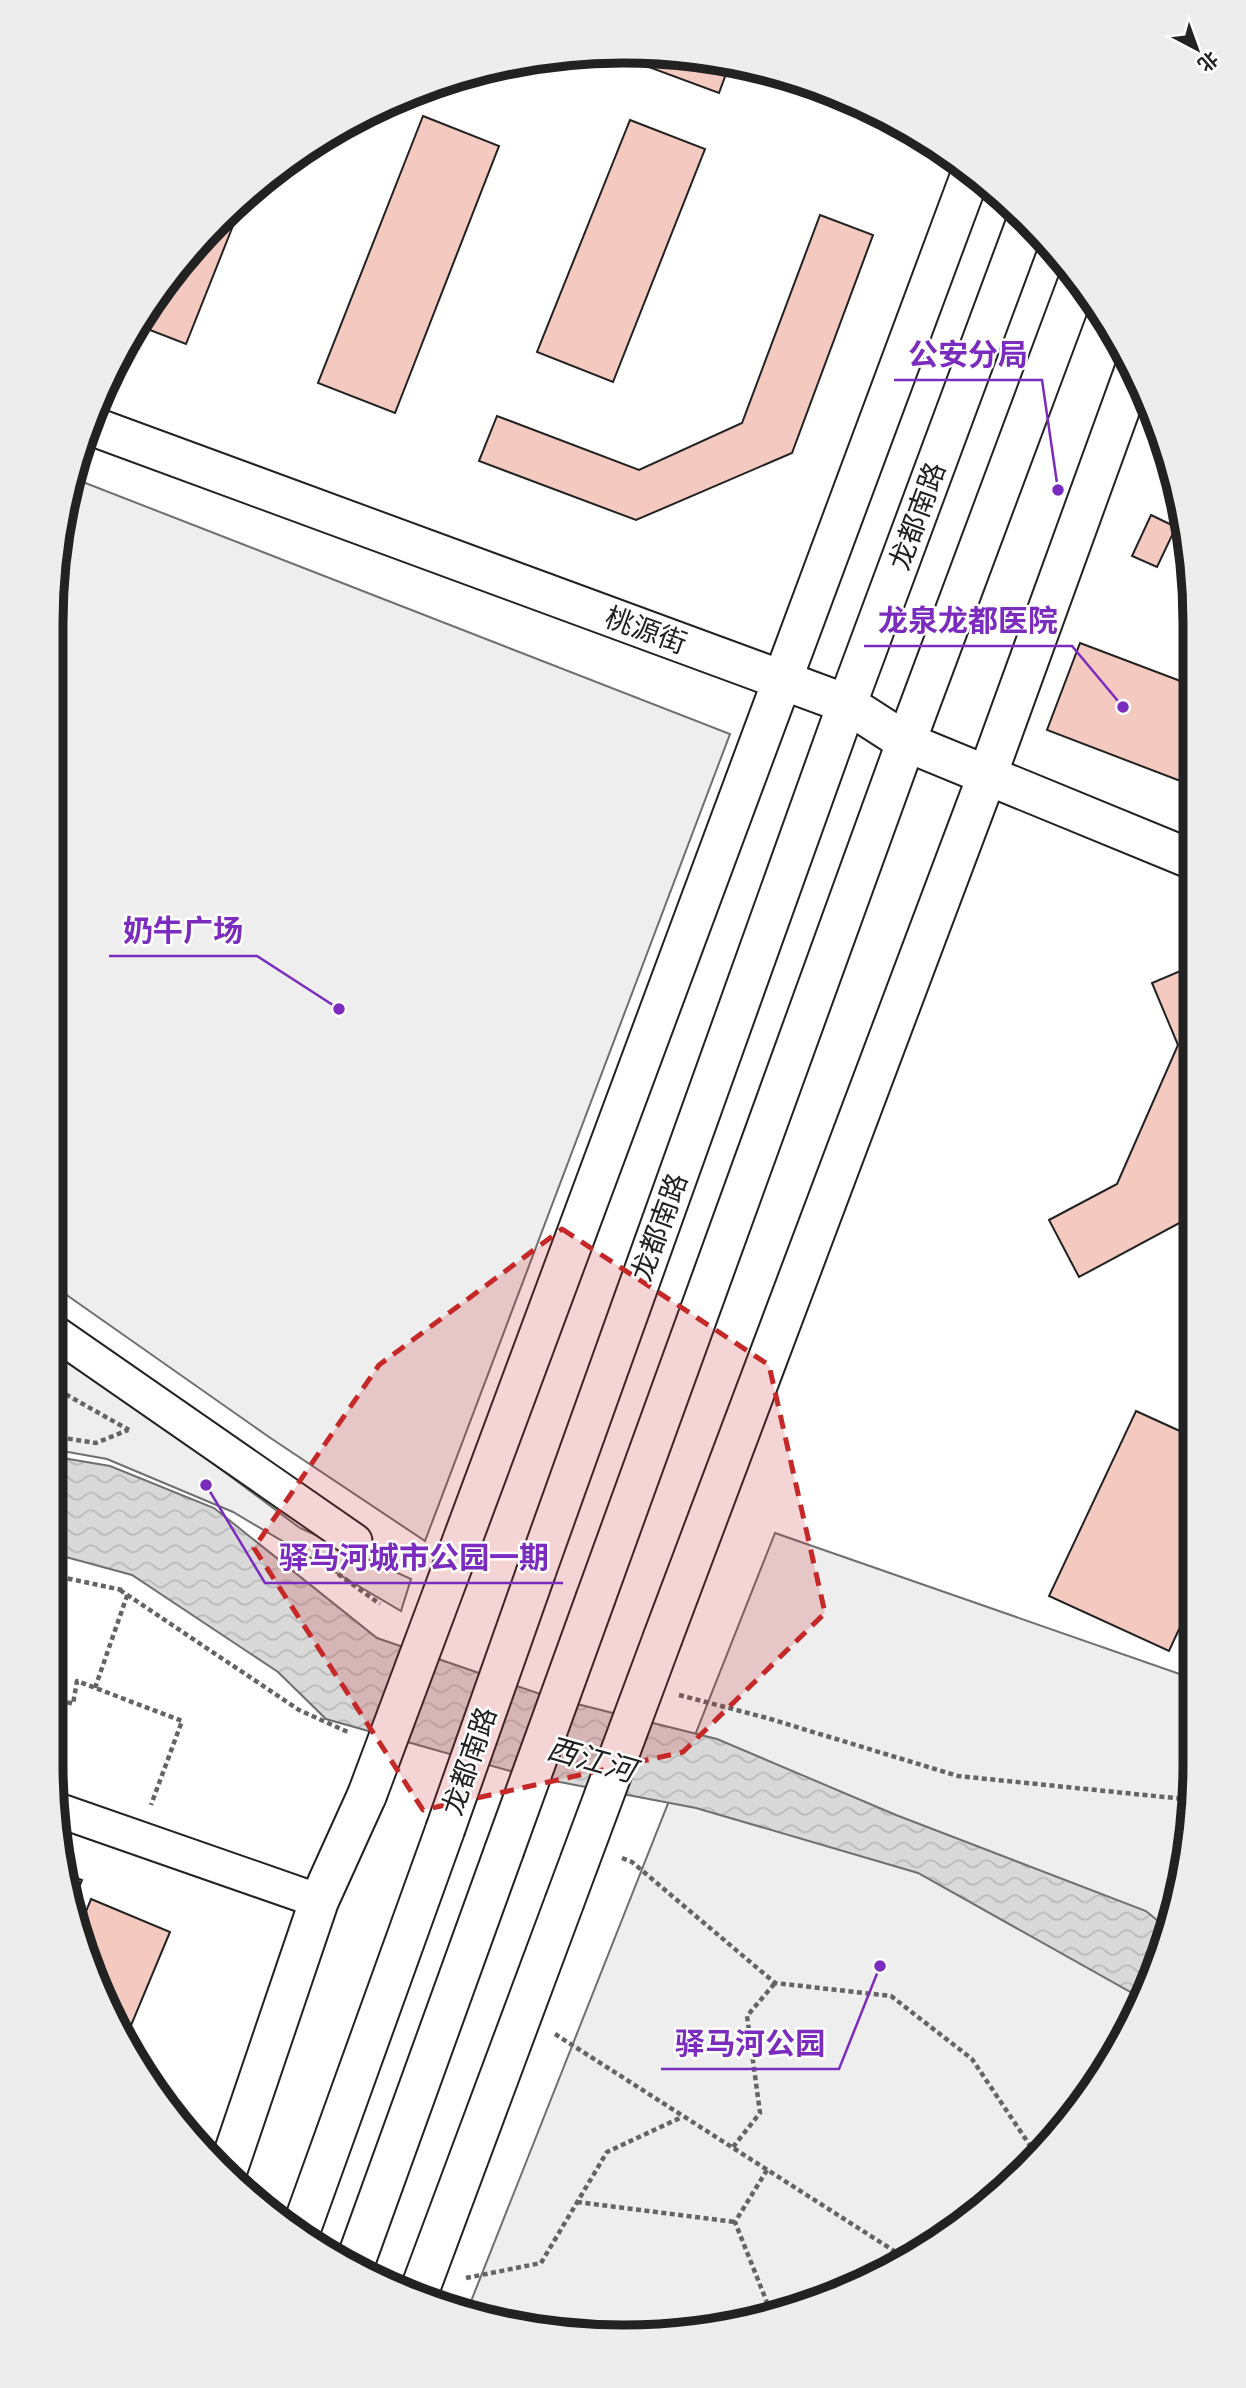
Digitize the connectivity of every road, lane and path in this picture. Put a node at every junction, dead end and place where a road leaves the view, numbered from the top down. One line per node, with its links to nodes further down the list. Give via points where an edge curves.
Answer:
1 (968, 182): 6 (street)
2 (1023, 231): 7 (street, 龙都南路)
3 (1073, 291): 8 (street)
4 (1129, 384): 9 (street)
5 (99, 429): 6 (street, 桃源街)
6 (782, 680): 7 (street, 桃源街); 22 (street, bridge, via 367,1795)
7 (847, 704): 8 (street, 桃源街); 31 (street, 龙都南路, bridge)
8 (905, 743): 9 (street, 桃源街); 33 (street, bridge)
9 (987, 776): 10 (street, 桃源街); 24 (street, bridge)
10 (1183, 856)
11 (63, 1338): 14 (street)
12 (128, 1430): 13 (path, via 96,1443)
13 (63, 1438)
14 (355, 1541)
15 (63, 1577): 16 (path, via 128,1591)
16 (95, 1688): 18 (path, via 77,1681 73,1704); 21 (path, via 182,1721)
17 (672, 1693): 19 (path, via 958,1776)
18 (63, 1701)
19 (1182, 1799)
20 (65, 1813): 21 (street)
21 (138, 1838): 22 (street)
22 (319, 1900): 27 (street)
23 (775, 1983): 26 (path, via 747,2016 760,2113)
24 (522, 2013): 25 (path); 35 (street)
25 (683, 2116): 26 (path); 29 (path, via 607,2152)
26 (733, 2148): 28 (path)
27 (230, 2164)
28 (767, 2170): 30 (path); 32 (path)
29 (578, 2202): 30 (path); 34 (path, via 541,2263)
30 (735, 2222): 36 (path)
31 (303, 2224)
32 (897, 2253)
33 (357, 2257)
34 (460, 2280)
35 (421, 2287)
36 (768, 2306)

